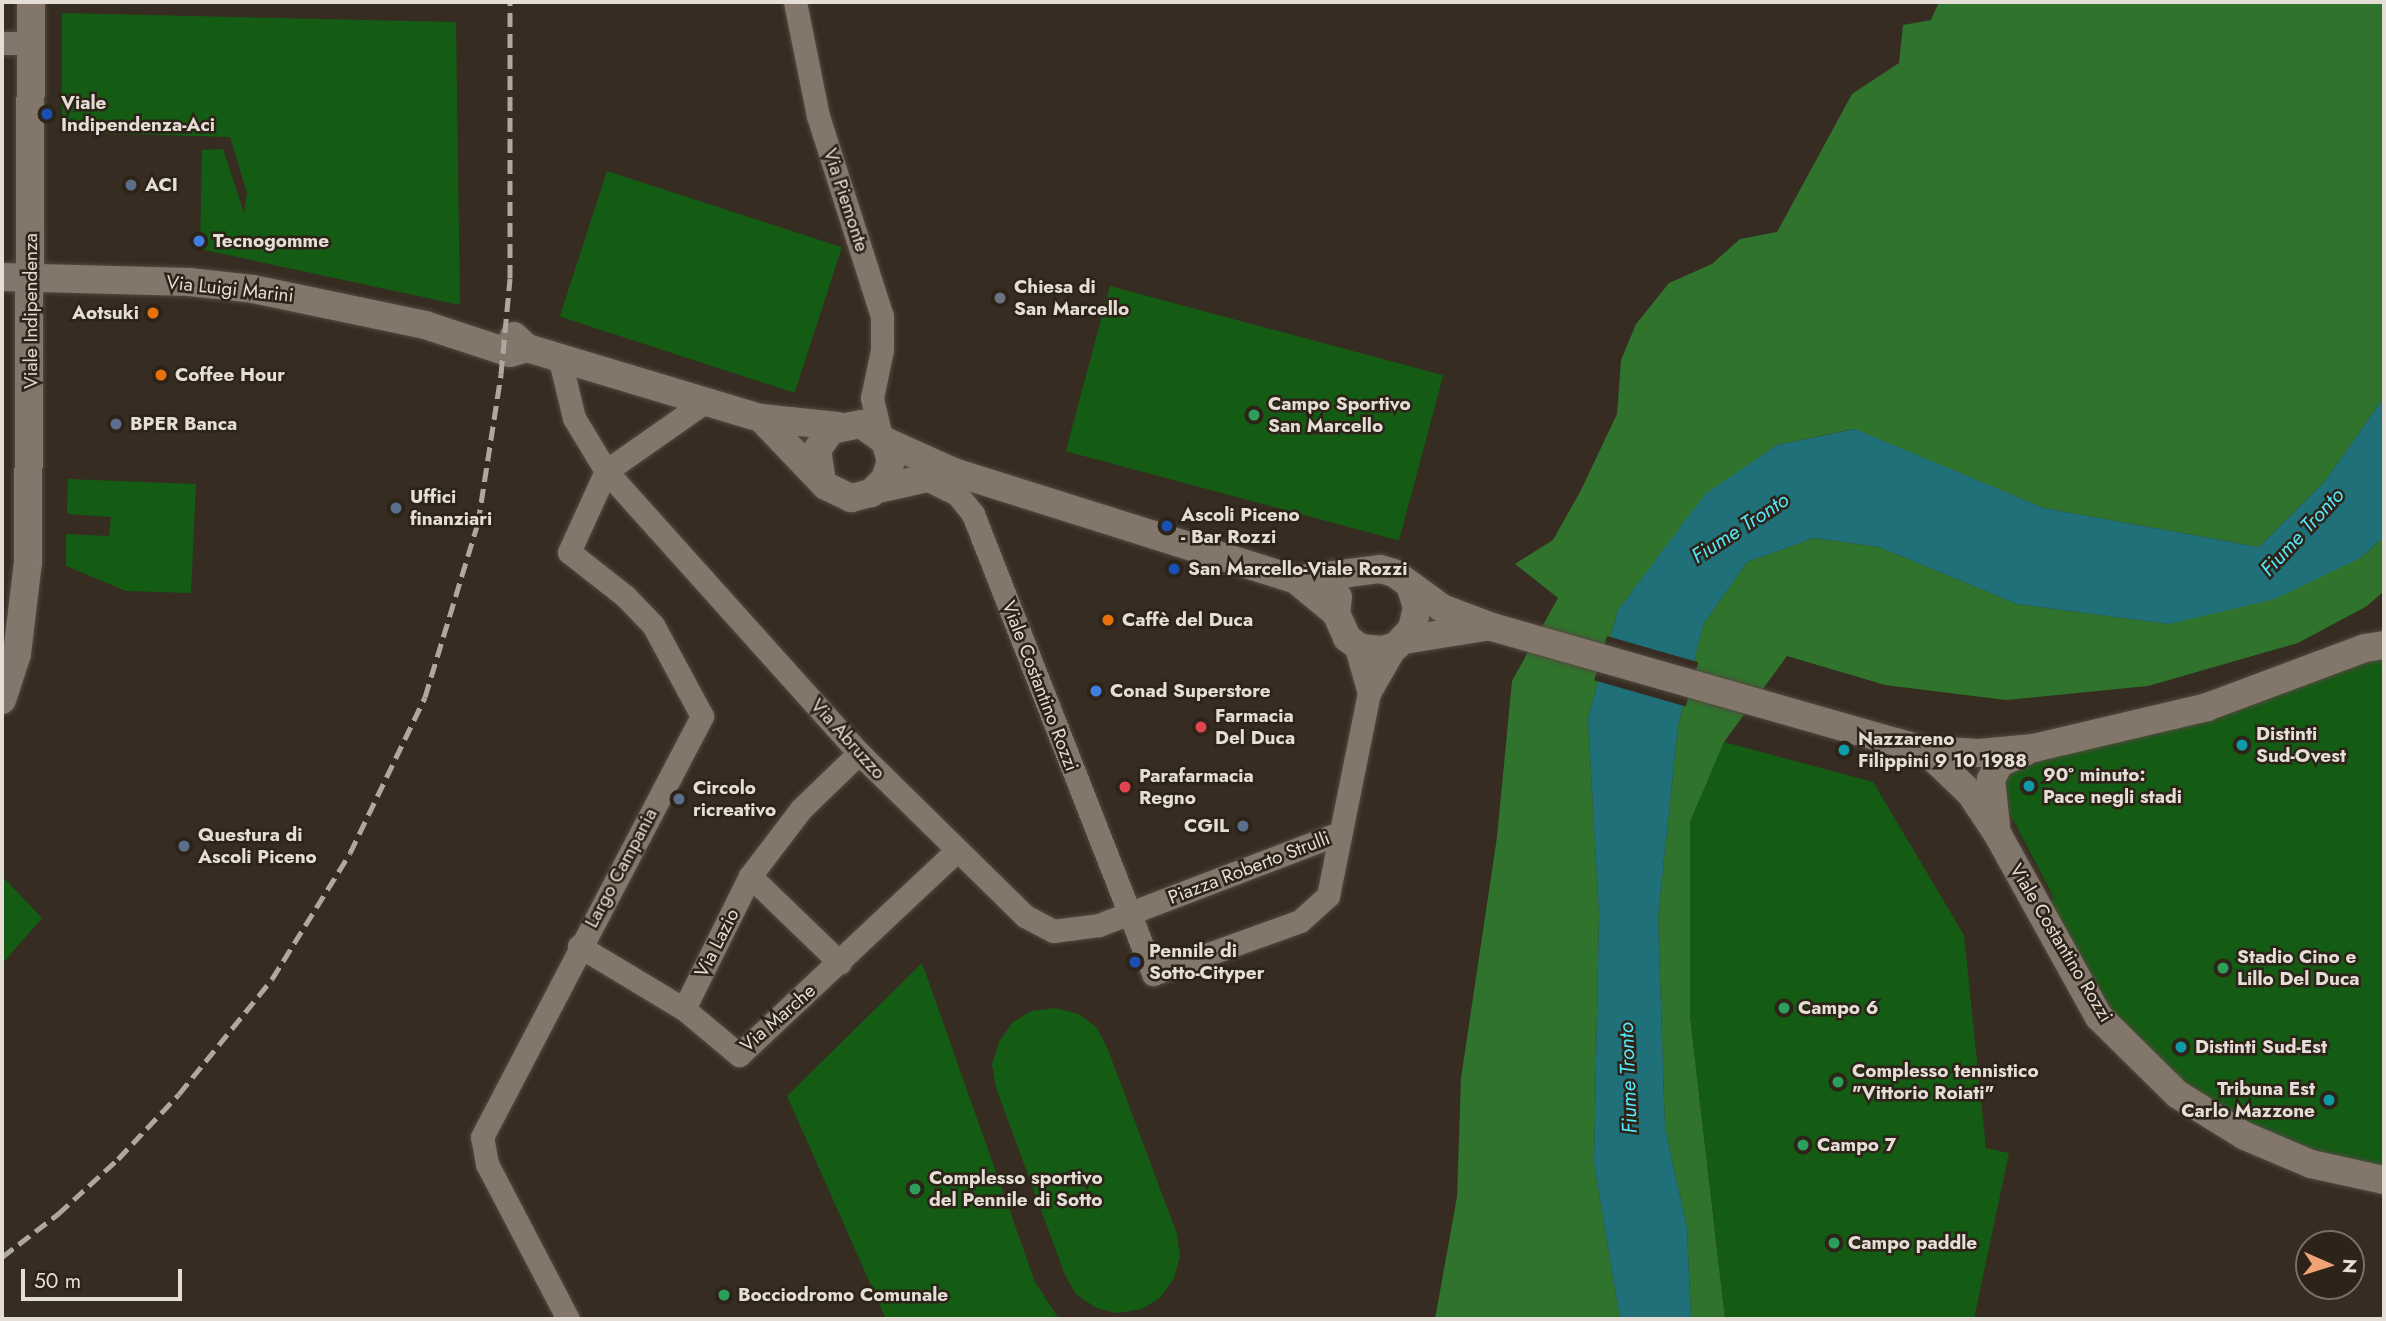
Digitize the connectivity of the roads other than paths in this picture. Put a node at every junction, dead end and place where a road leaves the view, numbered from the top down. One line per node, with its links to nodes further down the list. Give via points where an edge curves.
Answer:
1 (30, 2): 4 (street, Viale Indipendenza)
2 (795, 2): 9 (street, Via Piemonte, via 818,116 882,316 882,350)
3 (2, 43): 4 (street)
4 (31, 43): 6 (street, Viale Indipendenza)
5 (2, 277): 6 (street, Via Luigi Marini)
6 (32, 277): 7 (street, Via Luigi Marini, via 253,289 425,325 514,336); 28 (street, Viale Indipendenza, via 29,562 22,620)
7 (527, 348): 8 (street, Viale Costantino Rozzi)
8 (559, 356): 10 (street, Viale Costantino Rozzi); 14 (street, Via Abruzzo, via 574,418)
9 (872, 398): 12 (street); 13 (street, Via Piemonte)
10 (706, 401): 11 (street, Viale Costantino Rozzi); 14 (street)
11 (761, 418): 12 (street, Viale Costantino Rozzi); 17 (street, Viale Costantino Rozzi)
12 (843, 425): 13 (street, Viale Costantino Rozzi, via 861,424); 17 (street, via 817,450)
13 (882, 437): 15 (street, Viale Costantino Rozzi); 18 (street, via 889,471)
14 (606, 471): 31 (street, Via Abruzzo); 37 (street, Largo Campania, via 569,552 625,596 653,625 702,716)
15 (954, 472): 16 (street, Viale Costantino Rozzi); 20 (street, Viale Costantino Rozzi)
16 (926, 479): 18 (street, Viale Costantino Rozzi); 36 (street, Viale Costantino Rozzi, via 957,494 973,514)
17 (822, 481): 18 (street, Viale Costantino Rozzi, via 838,495 851,498)
18 (878, 489)
19 (1358, 574): 20 (street, Viale Costantino Rozzi); 21 (street, Viale Costantino Rozzi, via 1380,569); 22 (street, via 1341,590)
20 (1296, 580): 22 (street, Viale Costantino Rozzi)
21 (1409, 586): 23 (street, Viale Costantino Rozzi, via 1442,608); 24 (street, Viale Costantino Rozzi, via 1416,615)
22 (1336, 613): 25 (street, Viale Costantino Rozzi, via 1342,632)
23 (1492, 627): 24 (street, Viale Costantino Rozzi); 29 (street, Viale Costantino Rozzi)
24 (1400, 643): 25 (street, Viale Costantino Rozzi, via 1375,650); 27 (street, Viale Costantino Rozzi)
25 (1354, 644): 27 (street, Viale Costantino Rozzi)
26 (2384, 645): 30 (street, Viale Costantino Rozzi, via 2207,707)
27 (1369, 693): 32 (street, Viale Costantino Rozzi)
28 (2, 700)
29 (1920, 748): 30 (street, Viale Costantino Rozzi, via 1979,753); 33 (street, Viale Costantino Rozzi, via 1971,794)
30 (2034, 748): 33 (street, Viale Costantino Rozzi, via 2000,763 1991,779)
31 (859, 753): 34 (street, Via Abruzzo); 35 (street, Via Lazio, via 801,809)
32 (1340, 833): 36 (street, Piazza Roberto Strulli); 36 (street, Piazza Roberto Strulli, via 1328,896 1300,921 1153,974)
33 (1998, 835): 40 (street, Viale Costantino Rozzi, via 2099,1017 2177,1094 2245,1136 2311,1164)
34 (956, 851): 36 (street, Via Abruzzo, via 1025,916 1053,931 1099,925); 38 (street, Via Marche)
35 (750, 876): 38 (street); 39 (street, Via Lazio)
36 (1129, 913)
37 (579, 946): 39 (street, Via Marche); 41 (street, Largo Campania, via 482,1137 487,1164)
38 (840, 963): 39 (street, Via Marche, via 739,1055)
39 (684, 1009)
40 (2384, 1180)
41 (568, 1319)

